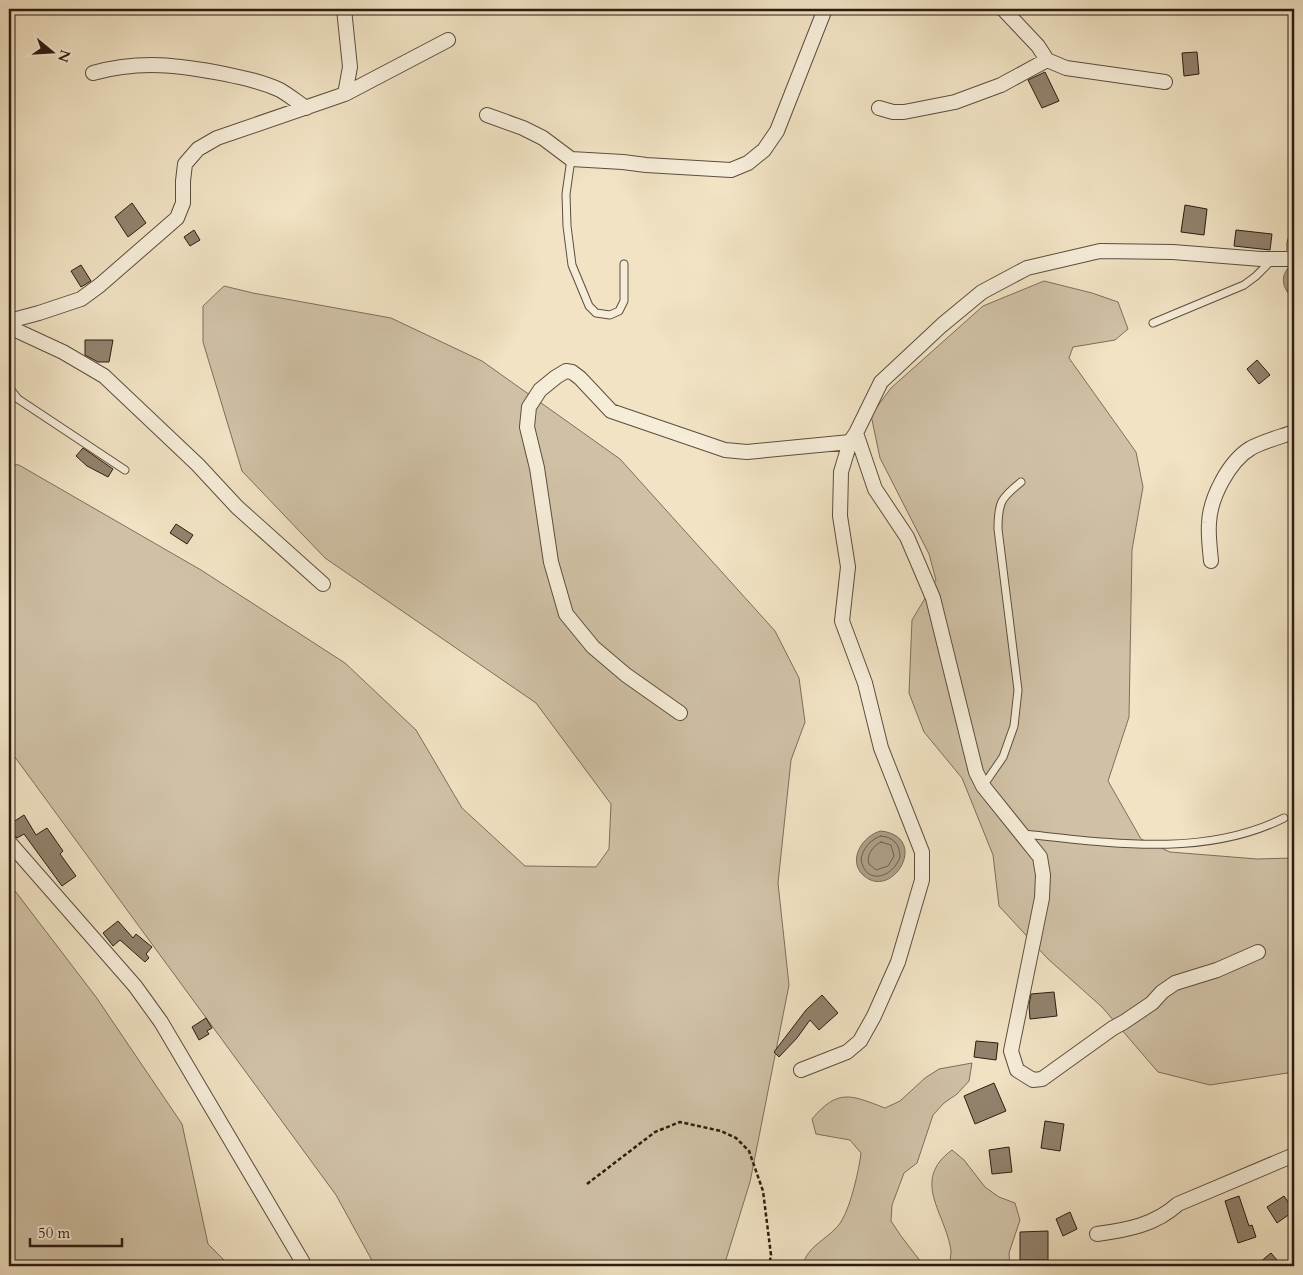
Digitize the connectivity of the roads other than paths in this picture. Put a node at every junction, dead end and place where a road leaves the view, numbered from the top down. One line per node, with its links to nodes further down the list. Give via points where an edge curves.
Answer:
1 (344, 9): 8 (street, via 350,68)
2 (825, 9): 12 (street, via 777,131 764,150 748,163 732,170 718,170)
3 (1003, 9): 5 (street)
4 (448, 40): 8 (street)
5 (1047, 60): 7 (street, via 1066,68); 10 (street, via 1001,85 955,102 904,112)
6 (93, 73): 9 (street, via 144,64 195,67 263,84 283,92)
7 (1165, 82)
8 (344, 94): 9 (street)
9 (306, 108): 17 (street, via 217,138 198,149 185,164 183,203 177,218 81,299)
10 (879, 108)
11 (487, 115): 12 (street, via 524,128)
12 (571, 159): 16 (lane, via 566,194 572,266 596,313 610,315 619,311 624,301)
13 (1294, 234): 15 (lane)
14 (1273, 258): 15 (street); 18 (lane, via 1244,285); 22 (street, via 1100,251 1027,268 982,292 881,382)
15 (1292, 259)
16 (624, 264)
17 (9, 321)
18 (1153, 323)
19 (9, 327): 26 (street, via 63,352 104,376 198,465 237,507)
20 (9, 384): 23 (lane, via 18,399)
21 (1294, 432): 25 (street, via 1252,448 1230,468 1208,521)
22 (853, 437): 27 (street, via 747,452 725,450 611,411 580,378 566,371 540,390 528,407 527,427 537,468 551,562 566,614 593,647); 28 (street, via 875,490 907,537 933,598 976,772); 33 (street, via 841,472 840,516 848,567 842,621 865,683 881,748 922,852 922,880 898,962 860,1041 847,1052)
23 (125, 470)
24 (1021, 482): 28 (lane, via 1004,496 998,511 1018,690 1014,726 1003,757)
25 (1211, 561)
26 (323, 584)
27 (680, 713)
28 (983, 786): 30 (street)
29 (1284, 818): 30 (lane, via 1230,838 1181,844 1117,843)
30 (1021, 834): 32 (street, via 1040,857 1043,875 1042,898 1012,1052 1017,1070 1033,1080 1042,1079 1152,1003 1175,983 1217,970)
31 (9, 842): 36 (street, via 135,986 161,1022)
32 (1258, 952)
33 (801, 1070)
34 (1294, 1154): 35 (street, via 1178,1204 1150,1223)
35 (1097, 1234)
36 (305, 1266)

